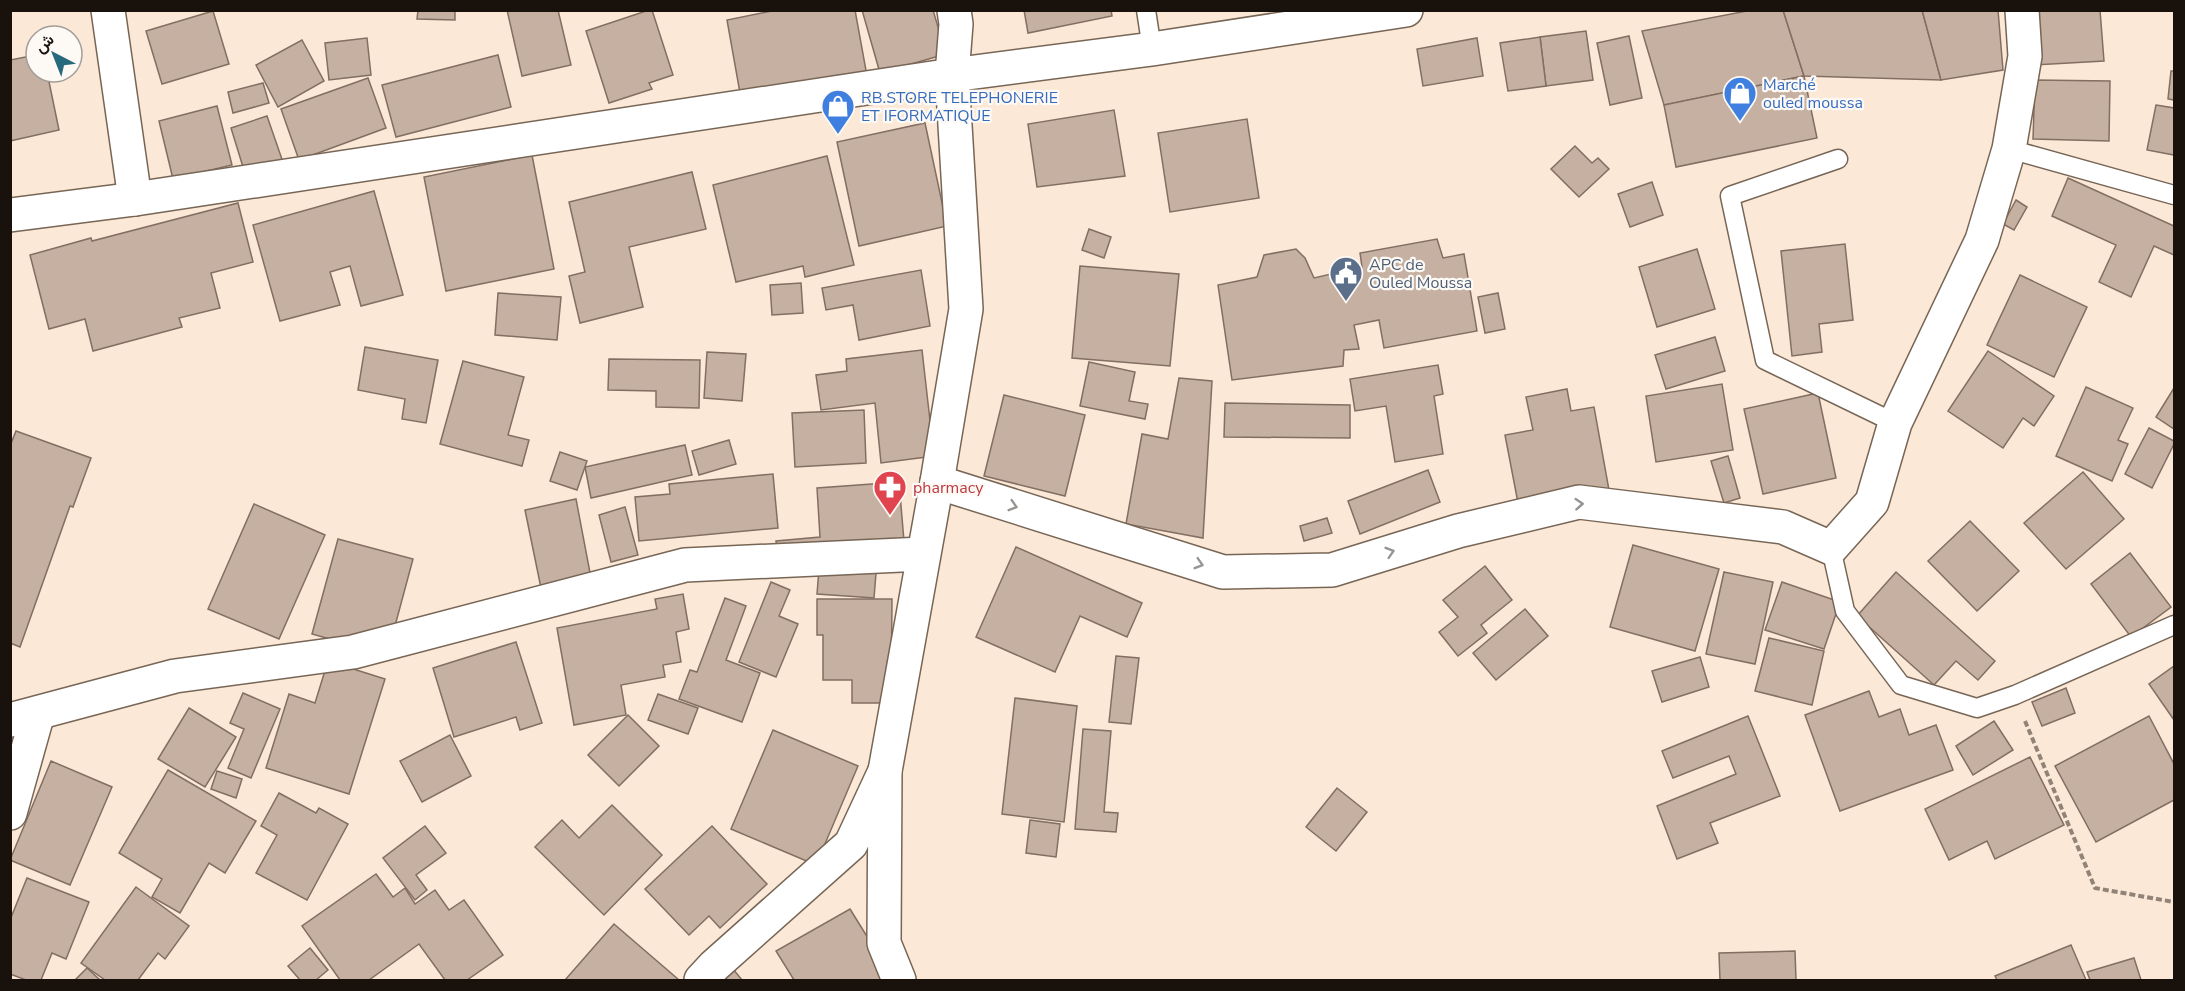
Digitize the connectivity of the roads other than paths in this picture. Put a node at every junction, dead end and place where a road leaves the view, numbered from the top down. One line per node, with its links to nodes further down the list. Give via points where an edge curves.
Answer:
1 (108, 10): 11 (street)
2 (954, 10): 7 (street)
3 (1146, 10): 6 (lane)
4 (1406, 10): 6 (street)
5 (2022, 10): 8 (street, via 2025,56)
6 (1152, 49): 7 (street)
7 (952, 75): 11 (street); 14 (street, via 966,309)
8 (2009, 149): 10 (lane); 13 (street, via 1982,240)
9 (1838, 159): 13 (lane, via 1730,196 1764,360)
10 (2175, 195)
11 (135, 199): 12 (street)
12 (10, 215)
13 (1895, 423): 15 (street, via 1872,502)
14 (938, 482): 15 (street, one-way to 15, via 1223,572 1332,570 1458,531 1579,502 1783,527); 16 (street)
15 (1831, 548): 17 (lane, via 1845,610 1901,685 1977,708)
16 (923, 554): 18 (street, via 686,565 353,652 175,676); 19 (street)
17 (2175, 626)
18 (24, 717): 20 (street)
19 (885, 771): 21 (street, via 851,844); 22 (street, via 884,943)
20 (10, 813)
21 (701, 981)
22 (899, 981)

